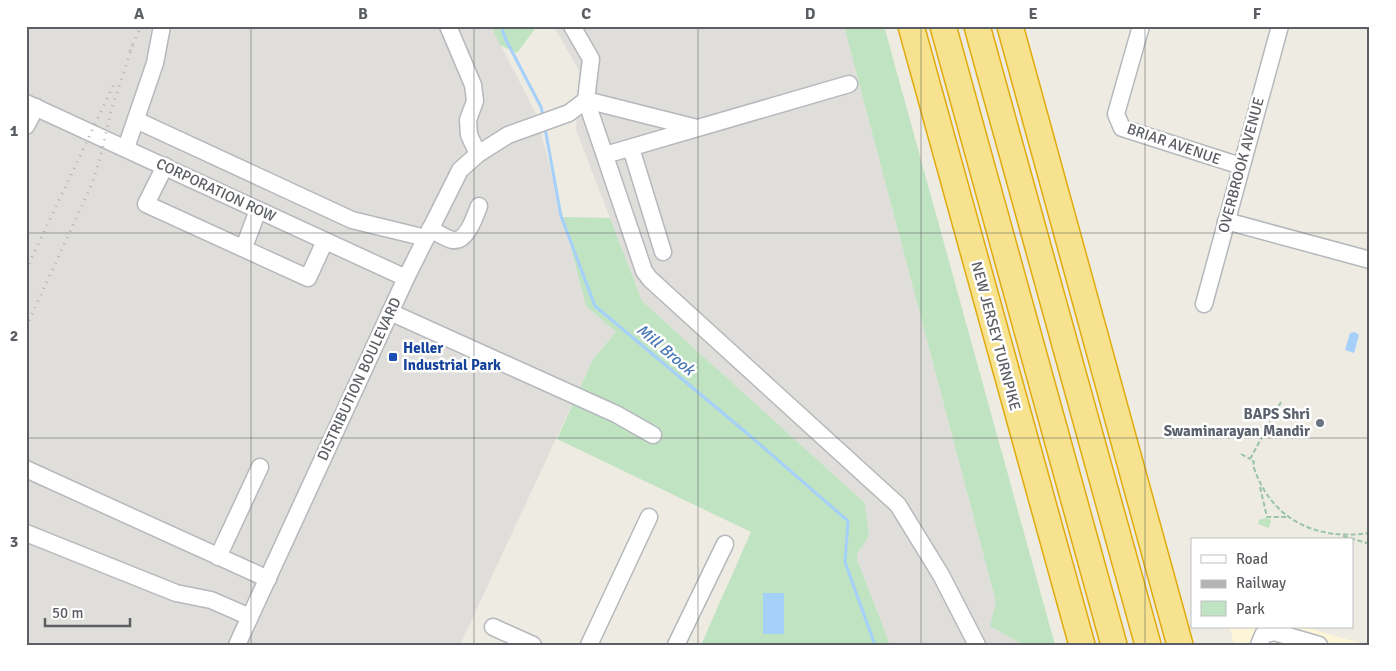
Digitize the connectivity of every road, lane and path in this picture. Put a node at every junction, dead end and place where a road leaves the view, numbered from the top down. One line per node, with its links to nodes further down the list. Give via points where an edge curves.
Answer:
1 (162, 26): 13 (street, via 155,63)
2 (448, 26): 18 (street, via 473,85 475,101 468,120 469,136)
3 (572, 26): 11 (street, via 590,59)
4 (911, 26): 58 (highway, NEW JERSEY TURNPIKE)
5 (943, 26): 59 (highway, NEW JERSEY TURNPIKE)
6 (977, 26): 60 (highway)
7 (1010, 26): 61 (highway)
8 (1141, 26): 21 (street, BRIAR AVENUE, via 1116,114 1122,128)
9 (1280, 26): 21 (street, OVERBROOK AVENUE)
10 (848, 84): 15 (street)
11 (586, 100): 15 (street); 18 (street, DISTRIBUTION BOULEVARD, via 569,113 508,135); 19 (street)
12 (31, 105): 14 (street); 16 (street, CORPORATION ROW)
13 (136, 120): 16 (street); 25 (street, via 352,220)
14 (26, 126)
15 (698, 128): 17 (street)
16 (126, 148): 20 (street, CORPORATION ROW)
17 (631, 148): 19 (street); 28 (street)
18 (478, 154): 25 (street, DISTRIBUTION BOULEVARD, via 460,170)
19 (605, 155): 57 (street, via 644,271 650,279 898,505 941,575)
20 (165, 166): 23 (street, CORPORATION ROW); 27 (street, via 146,204)
21 (1241, 166): 24 (street, OVERBROOK AVENUE)
22 (479, 206): 25 (street, via 460,239)
23 (258, 210): 26 (street, CORPORATION ROW); 27 (street)
24 (1226, 221): 29 (street); 31 (street, OVERBROOK AVENUE)
25 (428, 233): 30 (street, DISTRIBUTION BOULEVARD)
26 (326, 241): 27 (street, via 308,278); 30 (street, CORPORATION ROW)
27 (244, 247)
28 (663, 252)
29 (1370, 260)
30 (406, 278): 32 (street, DISTRIBUTION BOULEVARD)
31 (1204, 304)
32 (390, 312): 34 (street, via 616,414); 50 (street, DISTRIBUTION BOULEVARD)
33 (1281, 402): 36 (path)
34 (653, 435)
35 (1241, 454): 36 (path)
36 (1250, 459): 39 (path, via 1254,462)
37 (260, 467): 49 (street)
38 (26, 469): 49 (street)
39 (1260, 484): 41 (path, via 1271,501); 41 (path, via 1267,517)
40 (649, 517): 55 (street)
41 (1289, 517): 44 (path, via 1301,526)
42 (26, 533): 51 (street, via 176,593 211,600)
43 (1370, 533): 44 (path)
44 (1336, 534): 45 (path)
45 (1350, 538)
46 (1354, 539): 48 (path)
47 (725, 544): 56 (street)
48 (1370, 544)
49 (218, 557): 50 (street)
50 (268, 579): 51 (street, DISTRIBUTION BOULEVARD)
51 (250, 617): 53 (street, DISTRIBUTION BOULEVARD)
52 (493, 627): 54 (street)
53 (237, 645)
54 (533, 645)
55 (588, 645)
56 (676, 645)
57 (977, 645)
58 (1082, 645)
59 (1114, 645)
60 (1148, 645)
61 (1180, 645)
62 (1259, 645): 63 (street, via 1263,634 1274,632)
63 (1320, 645)

